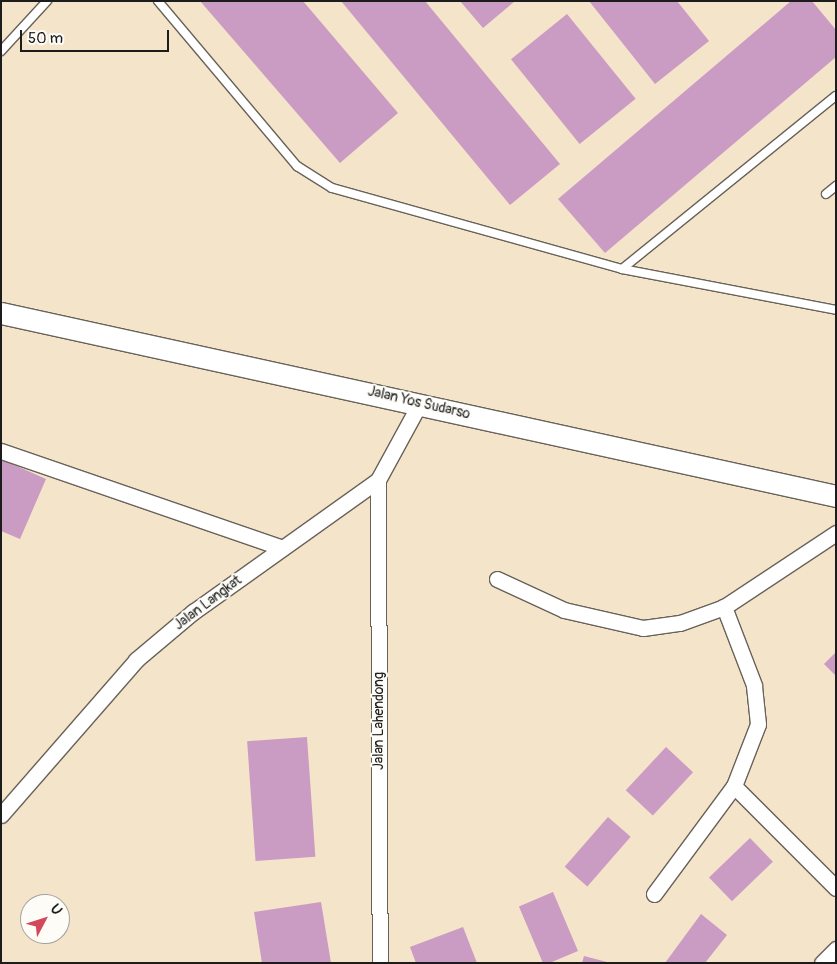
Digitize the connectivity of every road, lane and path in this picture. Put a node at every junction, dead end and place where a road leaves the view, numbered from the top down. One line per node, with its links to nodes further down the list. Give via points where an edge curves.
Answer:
1 (47, 1): 3 (lane)
2 (158, 1): 7 (lane, via 297,166 332,188)
3 (1, 52)
4 (836, 96): 7 (lane)
5 (836, 186): 6 (lane)
6 (826, 194)
7 (622, 269): 8 (lane)
8 (836, 310)
9 (1, 313): 10 (main road, Jalan Yos Sudarso)
10 (420, 403): 12 (street, Jalan Langkat); 13 (main road, Jalan Yos Sudarso)
11 (1, 452): 15 (street)
12 (378, 480): 15 (street, Jalan Langkat); 23 (street, Jalan Lahendong)
13 (836, 496)
14 (836, 533): 17 (street)
15 (282, 548): 19 (street, Jalan Langkat, via 136,660)
16 (498, 579): 17 (street, via 564,610 643,628 680,622)
17 (724, 607): 18 (street, via 754,686 758,724)
18 (734, 786): 20 (street); 21 (street)
19 (1, 815)
20 (836, 888)
21 (654, 894)
22 (836, 949): 24 (street)
23 (380, 963)
24 (822, 963)

